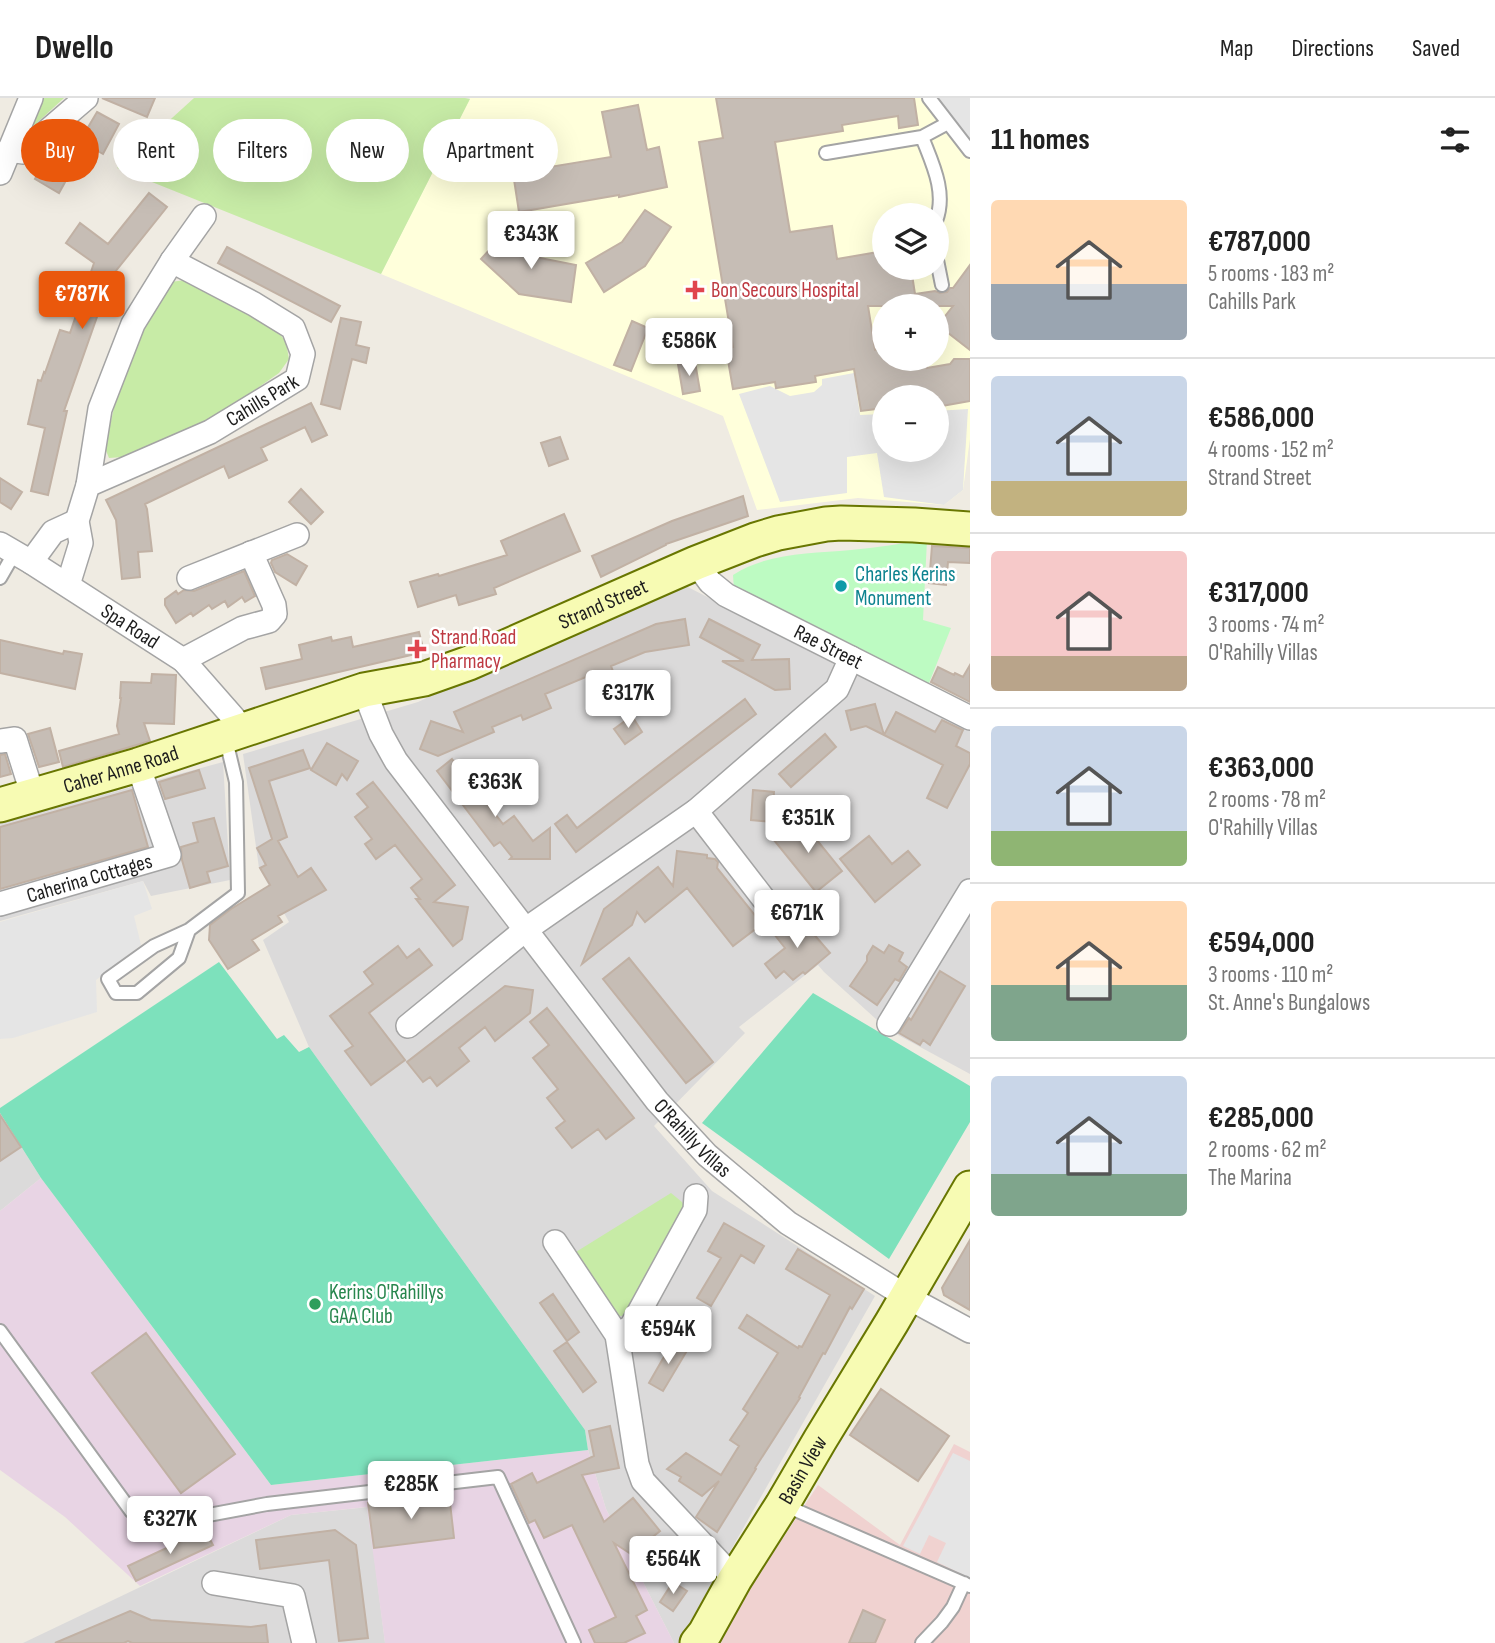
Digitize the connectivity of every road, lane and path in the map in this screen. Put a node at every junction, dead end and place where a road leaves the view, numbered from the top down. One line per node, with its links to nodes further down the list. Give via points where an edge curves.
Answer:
1 (31, 98): 6 (street)
2 (86, 98): 6 (street, via 23,152)
3 (929, 98): 4 (lane)
4 (948, 123): 5 (lane); 7 (lane)
5 (922, 137): 8 (lane); 10 (lane, via 935,170)
6 (9, 150): 9 (street)
7 (970, 151)
8 (826, 153)
9 (0, 173)
10 (940, 203)
11 (205, 216): 12 (street)
12 (172, 261): 15 (street, via 132,324 100,409); 15 (street, Cahills Park, via 293,328 303,354 297,379 210,432)
13 (941, 280): 14 (lane)
14 (942, 285)
15 (89, 485): 16 (street)
16 (77, 521): 19 (street); 24 (street, via 81,543)
17 (970, 529): 21 (street, Strand Street, via 826,524 778,533)
18 (297, 535): 20 (street)
19 (15, 553): 22 (lane); 24 (street, Spa Road)
20 (251, 553): 23 (street); 26 (street, via 275,614)
21 (696, 563): 25 (street, Rae Street, via 709,582 726,595); 27 (street, Strand Street, via 469,663 424,679)
22 (0, 578)
23 (189, 578)
24 (68, 586): 26 (street, Spa Road)
25 (851, 658): 28 (street, Rae Street); 34 (street, via 837,688)
26 (183, 660): 29 (street, Spa Road, via 233,717)
27 (364, 690): 29 (street, Strand Street); 39 (street, O'Rahilly Villas, via 396,761)
28 (970, 718)
29 (233, 733): 31 (street, Caher Anne Road); 38 (lane, via 238,893)
30 (0, 741): 32 (street, via 15,739)
31 (138, 765): 32 (street, Caher Anne Road); 37 (street, Caherina Cottages, via 169,855)
32 (33, 796): 33 (street, Caher Anne Road)
33 (0, 805)
34 (696, 811): 36 (street); 39 (street)
35 (970, 891): 40 (street)
36 (763, 898)
37 (0, 904)
38 (189, 930): 38 (lane, via 179,958 137,993 116,993 108,979 154,946)
39 (525, 930): 41 (street); 45 (street, O'Rahilly Villas, via 657,1101 707,1155 788,1223)
40 (889, 1024)
41 (408, 1026)
42 (970, 1188): 45 (street, Basin View)
43 (696, 1196): 48 (street, via 695,1210 631,1326)
44 (555, 1241): 48 (street)
45 (907, 1297): 47 (street, O'Rahilly Villas); 49 (street, Basin View)
46 (0, 1331): 54 (lane, via 131,1511 155,1525 267,1504 498,1477)
47 (970, 1331)
48 (617, 1335): 50 (street, via 643,1481)
49 (782, 1505): 50 (street, Basin View); 52 (lane)
50 (735, 1579): 55 (street, Basin View)
51 (215, 1583): 53 (street, via 293,1597)
52 (967, 1585): 56 (lane)
53 (304, 1643)
54 (573, 1643)
55 (697, 1643)
56 (922, 1643)

